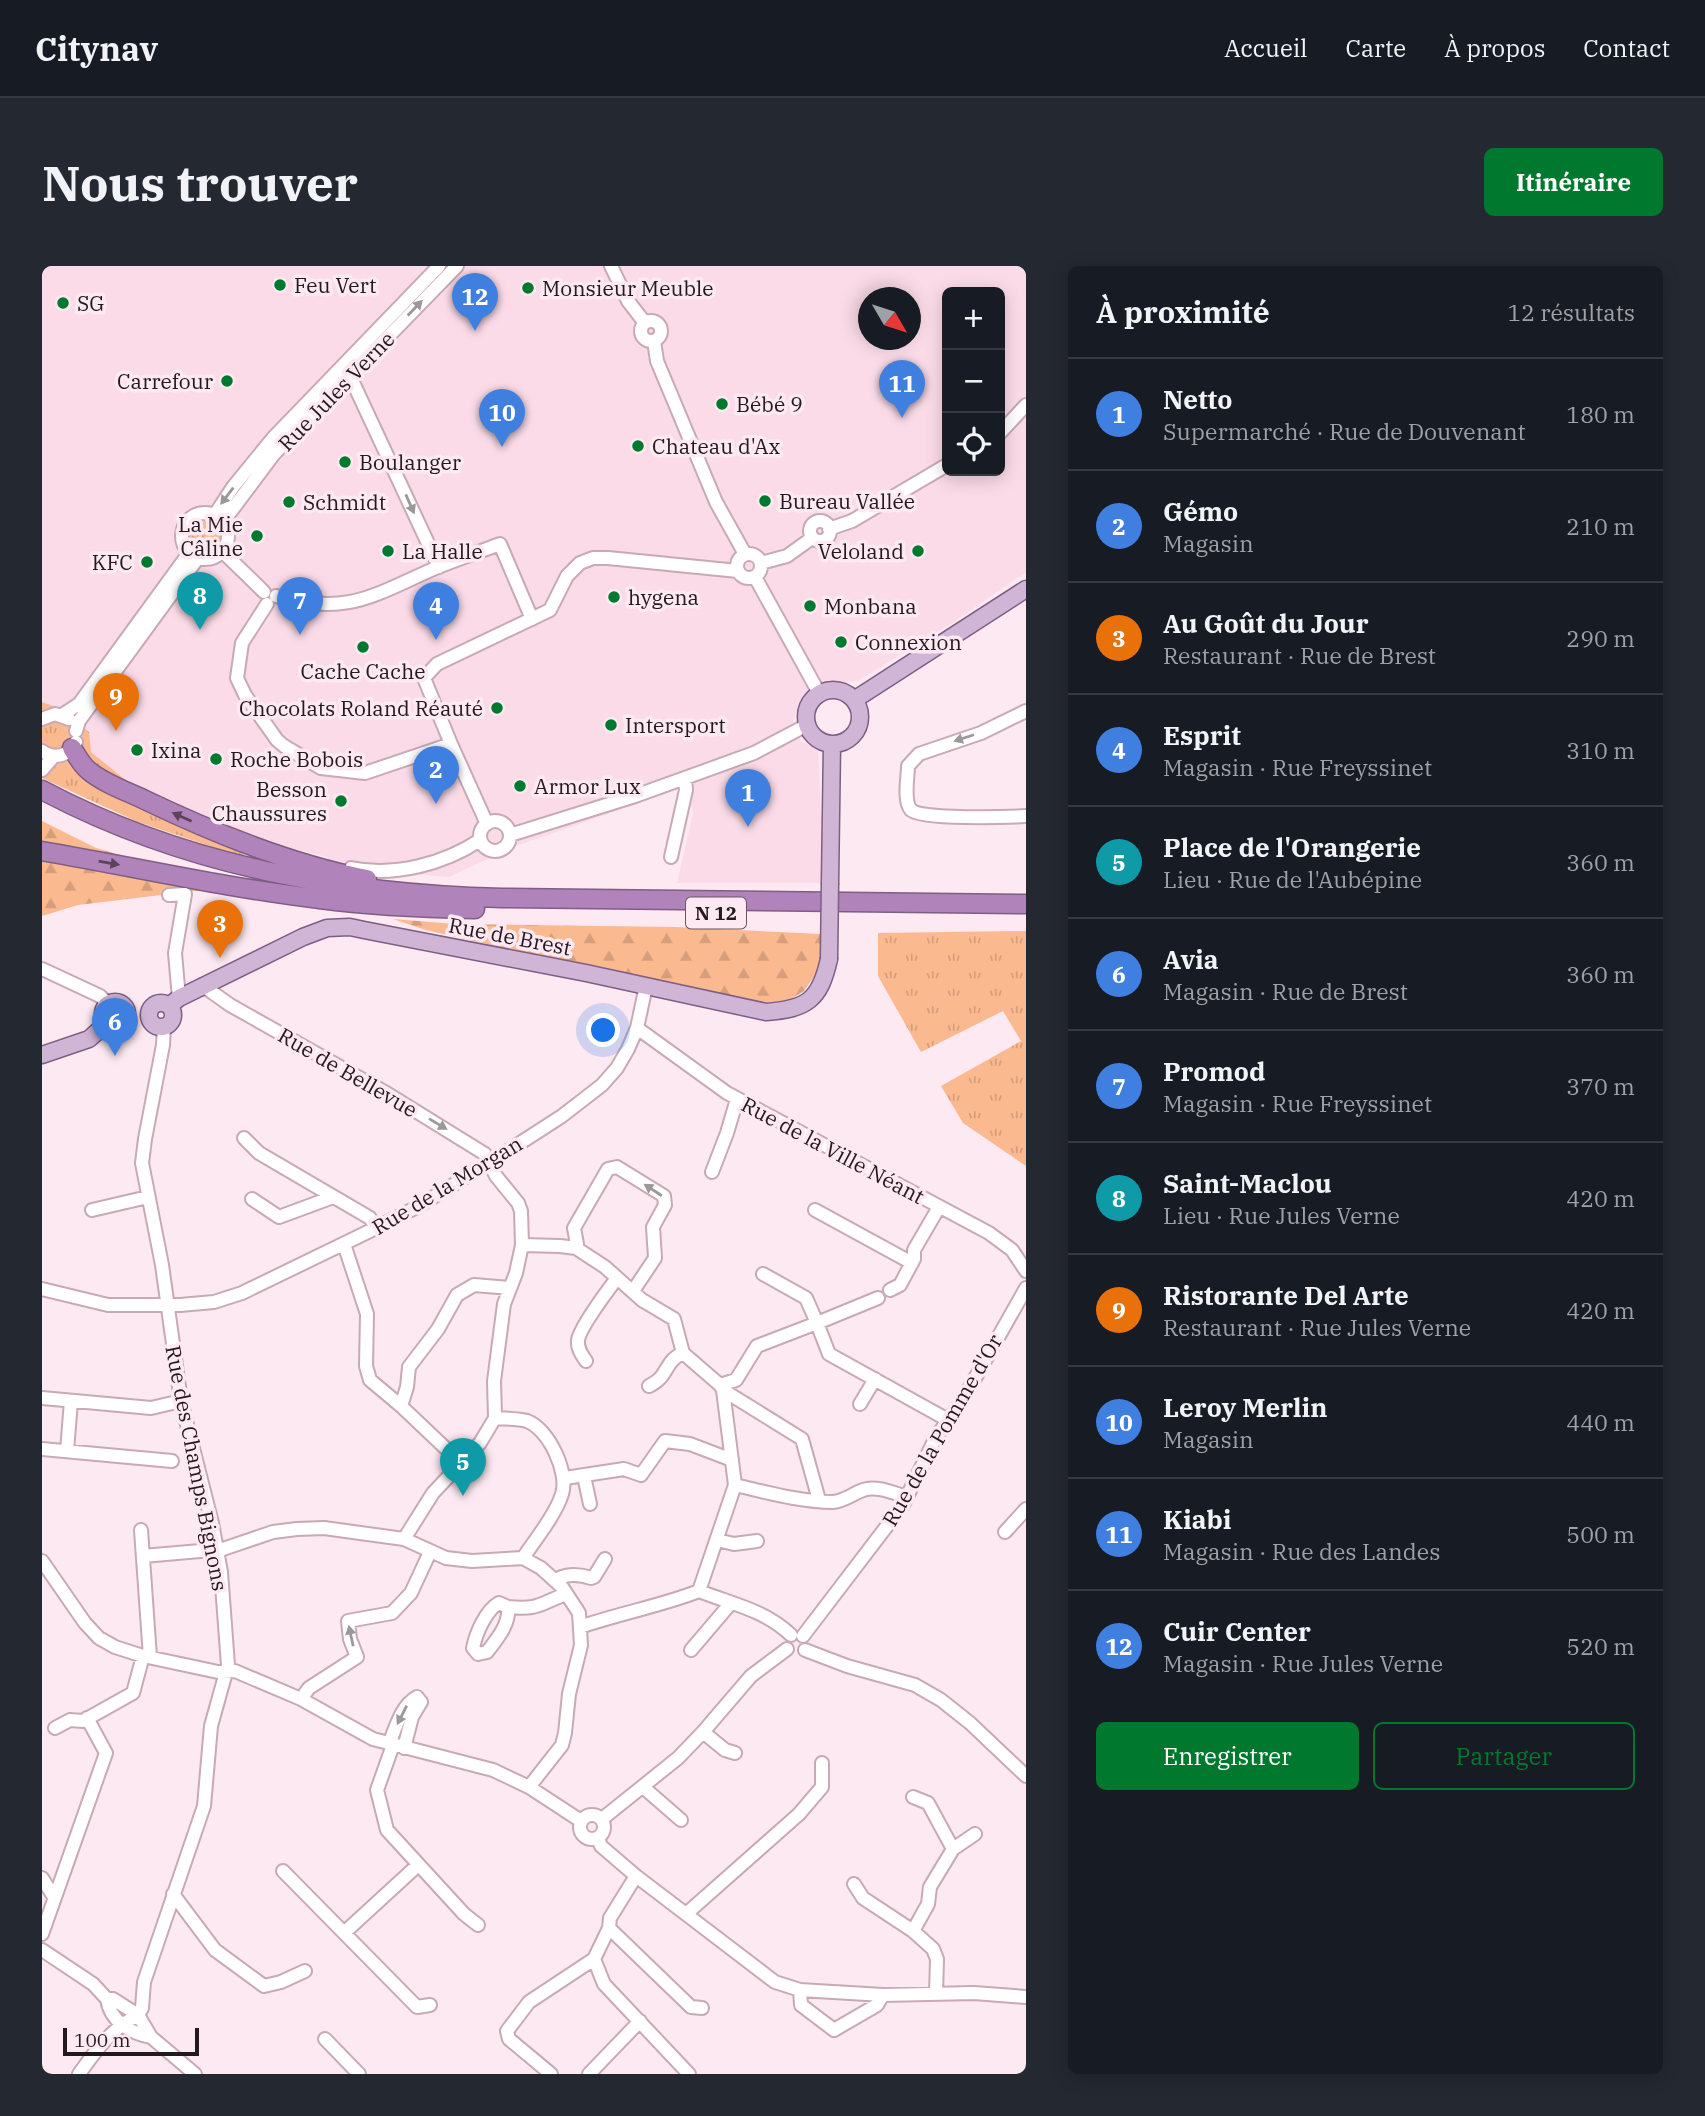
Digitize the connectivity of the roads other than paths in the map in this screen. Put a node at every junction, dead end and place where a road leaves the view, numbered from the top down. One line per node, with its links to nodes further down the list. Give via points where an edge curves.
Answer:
1 (439, 266): 8 (street, Rue Jules Verne, one-way to 8, via 273,438 233,488)
2 (457, 266): 4 (street, Rue Jules Verne, one-way to 2)
3 (611, 266): 10 (street, via 645,323 642,336 654,341 657,362 716,502)
4 (350, 376): 8 (street, Rue Jules Verne); 13 (street, one-way to 13)
5 (1026, 405): 6 (street)
6 (1005, 428)
7 (942, 469): 12 (street, via 852,522 829,529 816,522 810,529 812,538 788,556)
8 (218, 519): 9 (street, via 227,534); 11 (street, via 200,514 185,525 183,543)
9 (222, 551): 11 (street, via 211,558); 17 (street)
10 (745, 554): 12 (street, via 757,555); 14 (street, via 738,559)
11 (193, 556): 23 (street, via 79,704); 25 (street, via 79,721)
12 (761, 563): 15 (street, via 761,571)
13 (439, 567): 17 (street, via 355,602 317,606); 18 (street, via 500,544)
14 (738, 570): 15 (street); 18 (street, via 593,558 567,576 550,610)
15 (754, 577): 19 (street)
16 (1026, 589): 20 (main road)
17 (269, 598): 26 (street, via 242,643 237,678 284,746 321,768 365,773)
18 (532, 619): 26 (street, via 438,664 424,678)
19 (820, 693): 20 (main road, via 842,691); 24 (main road, via 808,707)
20 (854, 700): 27 (main road, via 860,714 857,729 847,740)
21 (1026, 710): 32 (street, one-way to 32, via 981,733 919,754 908,766 909,808 914,813)
22 (44, 713): 23 (street)
23 (62, 715): 25 (street, via 71,721)
24 (807, 725): 27 (main road, via 817,738); 30 (street, via 754,753)
25 (74, 740): 28 (street, via 61,756); 37 (highway, one-way to 25, via 185,819 96,776 79,761)
26 (451, 744): 33 (street)
27 (832, 744): 46 (main road, Rue de Brest, bridge, via 829,959 817,991 792,1010 765,1012)
28 (48, 754): 29 (street)
29 (42, 769)
30 (684, 778): 34 (street); 38 (street, via 686,790)
31 (45, 798): 40 (highway, N 12, via 142,835 262,871 370,890); 42 (highway, N 12, via 128,842 202,866)
32 (1026, 816)
33 (486, 824): 34 (street, via 501,822); 35 (street)
34 (510, 835): 35 (street, via 500,851 488,850)
35 (480, 840): 37 (street, via 439,862 360,870)
36 (42, 850): 42 (highway, one-way to 42, via 237,887)
37 (268, 851): 40 (highway, via 388,883)
38 (671, 856)
39 (169, 895): 47 (street, via 185,894 175,953)
40 (502, 898): 41 (highway, N 12)
41 (1026, 904)
42 (407, 908): 43 (highway, N 12)
43 (1026, 916)
44 (42, 969): 48 (street)
45 (202, 985): 46 (main road, Rue de Brest, via 303,937 327,928 350,927); 47 (main road, Rue de Brest); 56 (street, Rue de Bellevue, one-way to 56, via 457,1136)
46 (646, 986): 52 (street, Rue de la Morgan)
47 (174, 1002): 50 (main road, via 170,1023)
48 (108, 1004): 49 (main road, via 118,1003); 51 (main road, via 103,1014)
49 (126, 1014): 50 (main road); 51 (main road, via 118,1026)
50 (154, 1019): 58 (street, Rue des Champs Bignons, via 163,1045 143,1149)
51 (107, 1023): 53 (main road, via 89,1039)
52 (637, 1028): 54 (street, Rue de la Ville Néant); 56 (street, Rue de la Morgan, via 617,1068 602,1085)
53 (42, 1055)
54 (737, 1099): 57 (street); 61 (street, Rue de la Ville Néant)
55 (244, 1138): 59 (street, via 259,1153)
56 (490, 1162): 64 (street, Rue de la Morgan); 67 (street, Rue de Bellevue, via 518,1203)
57 (712, 1172)
58 (148, 1197): 62 (street); 79 (street, Rue des Champs Bignons)
59 (333, 1197): 60 (street, via 279,1217); 64 (street, via 370,1218)
60 (252, 1199)
61 (939, 1207): 65 (street, Rue de la Ville Néant); 69 (street, via 914,1250)
62 (92, 1210)
63 (815, 1210): 69 (street)
64 (376, 1228): 66 (street, Rue de la Morgan)
65 (998, 1239): 70 (street, Rue de la Ville Néant); 73 (street)
66 (344, 1244): 79 (street, Rue de la Morgan, via 242,1293 214,1302); 90 (street, via 367,1314 370,1380)
67 (522, 1245): 68 (street); 74 (street, Rue de Bellevue)
68 (576, 1248): 72 (street); 77 (street, one-way to 68, via 655,1258 653,1227 665,1205 664,1196 617,1167 608,1169 574,1228)
69 (912, 1263): 76 (street, via 900,1285)
70 (1026, 1271)
71 (763, 1274): 80 (street, via 806,1298)
72 (617, 1278): 77 (street); 82 (street, via 578,1339)
73 (1026, 1286): 92 (street, Rue de la Pomme d'Or)
74 (510, 1288): 90 (street, via 474,1285 457,1295 409,1367); 91 (street, Rue de Bellevue, via 498,1342)
75 (42, 1289): 79 (street, Rue de la Morgan, via 108,1305)
76 (890, 1290)
77 (633, 1291): 81 (street, via 674,1319)
78 (878, 1298): 80 (street)
79 (174, 1306): 88 (street, Rue des Champs Bignons)
80 (817, 1323): 83 (street, via 829,1353); 85 (street, via 757,1346 736,1380)
81 (683, 1353): 84 (street, via 673,1357 660,1381); 85 (street)
82 (586, 1361)
83 (875, 1379): 89 (street); 92 (street)
84 (649, 1386)
85 (721, 1387): 95 (street); 102 (street, via 802,1439)
86 (42, 1398): 87 (street)
87 (71, 1401): 88 (street, via 151,1408); 94 (street)
88 (181, 1401): 110 (street, Rue des Champs Bignons)
89 (860, 1404)
90 (401, 1406): 97 (street)
91 (495, 1419): 97 (street, via 480,1443); 99 (street, via 536,1426 549,1440)
92 (947, 1420): 101 (street, Rue de la Pomme d'Or)
93 (42, 1449): 94 (street)
94 (67, 1451): 96 (street)
95 (732, 1460): 98 (street, via 690,1444 665,1441 641,1475 624,1469); 100 (street)
96 (172, 1461)
97 (460, 1462): 107 (street, via 433,1493)
98 (584, 1476): 99 (street); 103 (street)
99 (565, 1478): 113 (street, via 562,1497)
100 (735, 1485): 102 (street); 108 (street)
101 (906, 1497): 102 (street, via 876,1488 842,1501); 122 (street, Rue de la Pomme d'Or, via 889,1525)
102 (819, 1500)
103 (590, 1504)
104 (1026, 1509): 106 (street)
105 (141, 1530): 112 (street)
106 (1005, 1532)
107 (404, 1539): 110 (street, via 324,1528 297,1529); 111 (street)
108 (716, 1540): 109 (street, via 734,1544); 117 (street)
109 (757, 1541)
110 (216, 1549): 112 (street); 129 (street, Rue des Champs Bignons, via 226,1625)
111 (430, 1552): 113 (street, via 472,1561); 130 (street, one-way to 111, via 309,1688 357,1657 348,1621 392,1613 411,1593)
112 (143, 1556): 127 (street)
113 (523, 1558): 116 (street)
114 (605, 1559): 116 (street, via 594,1577)
115 (42, 1561): 127 (street, via 99,1638)
116 (555, 1581): 118 (street)
117 (699, 1591): 119 (street); 121 (street)
118 (566, 1594): 120 (street, via 542,1606); 121 (street, via 579,1614)
119 (731, 1603): 122 (street, via 760,1612); 124 (street)
120 (508, 1606): 126 (street, via 509,1616 498,1637); 126 (street, via 493,1606 486,1618 473,1648)
121 (580, 1627): 138 (street, via 581,1646 562,1745)
122 (797, 1635): 123 (street, via 786,1643); 125 (street, via 807,1643)
123 (787, 1649): 125 (street, via 796,1654); 133 (street, via 751,1676)
124 (691, 1650)
125 (805, 1650): 137 (street, via 915,1685 970,1723)
126 (481, 1654): 128 (street)
127 (146, 1657): 129 (street); 131 (street, via 133,1693)
128 (486, 1667)
129 (225, 1673): 130 (street, via 235,1671); 152 (street, Rue des Champs Bignons, via 211,1726 204,1806)
130 (301, 1699): 134 (street, via 373,1739)
131 (88, 1718): 132 (street); 153 (street, via 106,1753)
132 (55, 1728)
133 (703, 1732): 135 (street); 139 (street)
134 (395, 1745): 138 (street, via 493,1770); 147 (street, via 377,1790 387,1830)
135 (735, 1753)
136 (822, 1763): 154 (street, via 822,1787 799,1814)
137 (1026, 1776)
138 (529, 1787): 143 (street)
139 (643, 1787): 141 (street); 142 (street)
140 (913, 1797): 146 (street, via 928,1804)
141 (602, 1819): 143 (street, via 591,1814); 145 (street, via 605,1829)
142 (681, 1820)
143 (581, 1821): 145 (street, via 583,1835)
144 (975, 1834): 146 (street)
145 (598, 1838): 149 (street, via 601,1846)
146 (953, 1849): 157 (street, via 930,1886 928,1904)
147 (418, 1865): 155 (street); 158 (street)
148 (283, 1871): 158 (street)
149 (636, 1876): 154 (street); 156 (street, via 610,1918)
150 (42, 1878): 153 (street)
151 (854, 1884): 157 (street, via 863,1898)
152 (173, 1894): 162 (street, via 215,1950 264,1986); 163 (street, Rue des Champs Bignons)
153 (54, 1897): 159 (street)
154 (686, 1914): 164 (street, via 775,1982)
155 (478, 1925)
156 (609, 1928): 161 (street); 171 (street, via 691,2007)
157 (913, 1931): 165 (street, via 937,1959)
158 (345, 1933): 169 (street, via 417,2007)
159 (42, 1934)
160 (42, 1950): 168 (street)
161 (594, 1959): 173 (street, via 604,1984); 180 (street, via 529,2002 507,2031 509,2039)
162 (304, 1971)
163 (144, 1982): 170 (street); 172 (street)
164 (800, 1990): 166 (street); 166 (street, via 801,2005 834,2030 877,2005)
165 (936, 1994): 166 (street); 167 (street)
166 (883, 1995)
167 (1026, 1997)
168 (107, 1998): 170 (street); 174 (street, via 108,2010)
169 (430, 2005)
170 (127, 2007): 172 (street); 174 (street)
171 (702, 2008)
172 (138, 2015): 174 (street); 175 (street)
173 (640, 2021): 181 (street); 182 (street)
174 (121, 2023): 175 (street); 177 (street)
175 (151, 2037): 178 (street)
176 (325, 2039): 179 (street)
177 (79, 2074)
178 (195, 2074)
179 (359, 2074)
180 (551, 2074)
181 (589, 2074)
182 (689, 2074)

